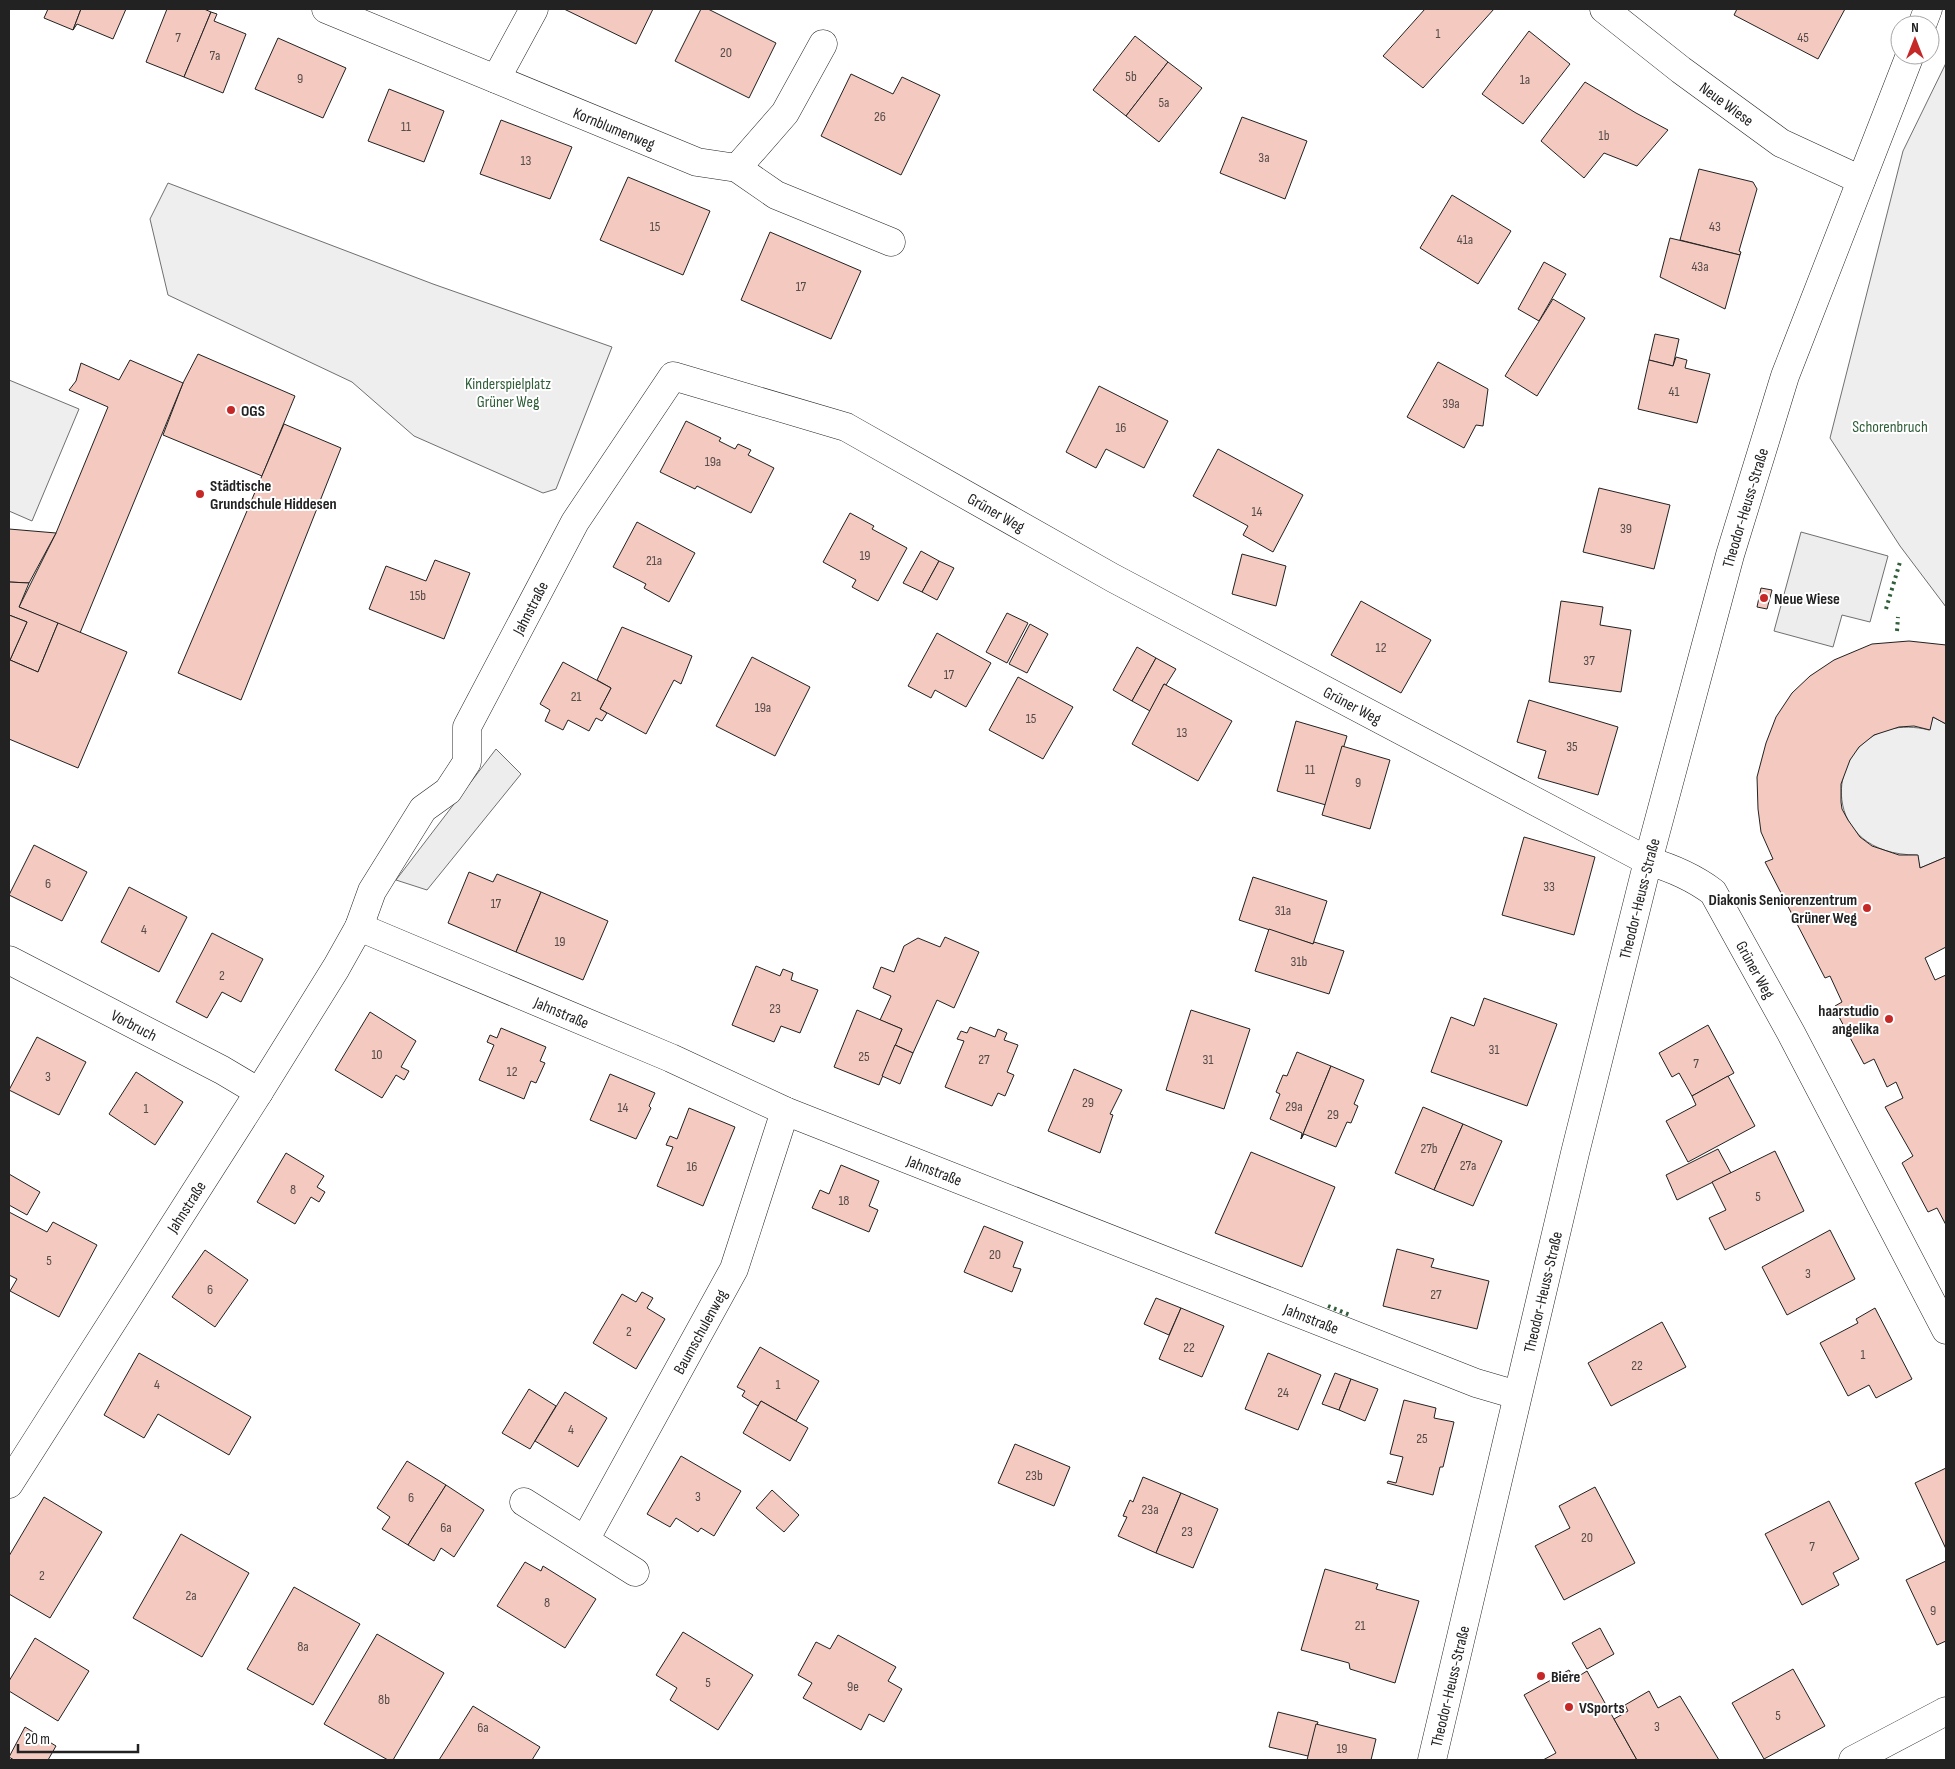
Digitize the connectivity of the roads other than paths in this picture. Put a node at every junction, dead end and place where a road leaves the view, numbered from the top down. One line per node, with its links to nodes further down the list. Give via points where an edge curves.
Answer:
1 (326, 9): 6 (street, Kornblumenweg)
2 (534, 9): 6 (street)
3 (1604, 9): 8 (street, Neue Wiese, via 1781,143)
4 (823, 44): 7 (street, via 785,114)
5 (1906, 65): 8 (street, Theodor-Heuss-Straße)
6 (496, 79): 7 (street, Kornblumenweg, via 697,162)
7 (737, 168): 9 (street, Kornblumenweg, via 776,195)
8 (1861, 180): 11 (street, Theodor-Heuss-Straße, via 1785,376 1730,555)
9 (891, 242)
10 (591, 495): 11 (street, Grüner Weg, via 673,376 846,427 1113,578); 12 (street, Jahnstraße, via 467,727 467,762 448,791 423,809 372,891)
11 (1648, 861): 16 (street, Grüner Weg, via 1698,880 1714,892 1796,1041); 17 (street, Theodor-Heuss-Straße)
12 (359, 927): 14 (street, Jahnstraße); 15 (street, Jahnstraße, via 671,1058)
13 (9, 960): 14 (street, Vorbruch)
14 (259, 1092): 18 (street, Jahnstraße)
15 (785, 1111): 17 (street, Jahnstraße, via 1476,1383); 20 (street, Baumschulenweg, via 734,1269)
16 (1946, 1330)
17 (1517, 1395): 23 (street, Theodor-Heuss-Straße)
18 (9, 1484)
19 (524, 1502): 20 (street)
20 (585, 1540): 21 (street)
21 (635, 1572)
22 (1946, 1711): 24 (street)
23 (1432, 1760)
24 (1852, 1760)

